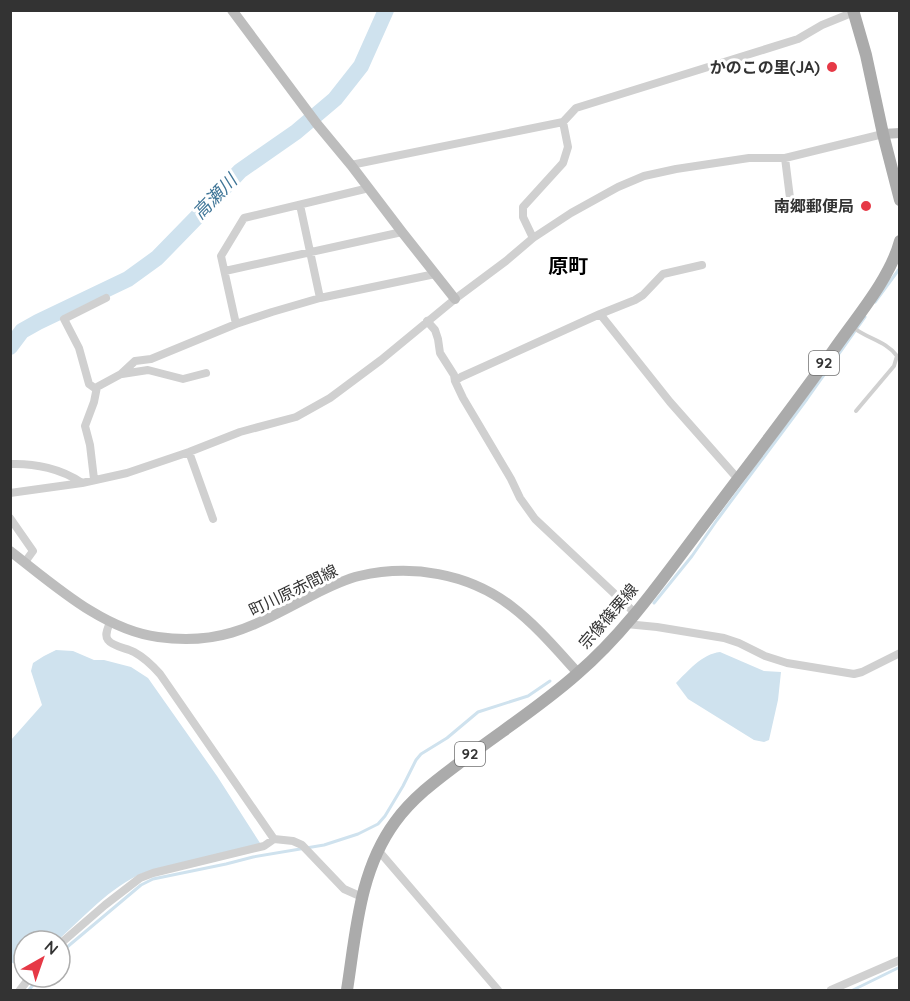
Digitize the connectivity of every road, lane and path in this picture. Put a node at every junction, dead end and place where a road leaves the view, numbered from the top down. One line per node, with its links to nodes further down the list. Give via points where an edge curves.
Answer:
1 (232, 10): 7 (main road)
2 (853, 11): 3 (street, via 798,39 576,108); 5 (main road)
3 (563, 122): 7 (street); 13 (street, via 568,147 563,163 523,207 523,217)
4 (900, 133): 5 (main road)
5 (883, 134): 6 (street); 10 (main road)
6 (785, 158): 9 (street); 13 (street, via 749,158 644,176 580,208)
7 (351, 165): 8 (main road)
8 (369, 188): 11 (street); 12 (main road)
9 (790, 198)
10 (900, 200)
11 (300, 205): 15 (street); 17 (street, via 244,218 221,256)
12 (402, 232): 15 (street); 18 (main road)
13 (533, 238): 21 (street)
14 (900, 241): 25 (main road, 宗像篠栗線 / 92, via 883,279)
15 (310, 252): 17 (street); 20 (street)
16 (702, 265): 22 (street, via 663,274 643,295)
17 (225, 271): 24 (street)
18 (435, 274): 20 (street); 21 (main road)
19 (106, 298): 29 (street, via 64,319 79,348 88,384)
20 (320, 298): 24 (street)
21 (455, 299): 23 (street)
22 (600, 314): 28 (street); 34 (street)
23 (428, 321): 28 (street); 31 (street, via 330,398 296,417 240,432)
24 (236, 324): 26 (street, via 151,359 135,361)
25 (851, 325): 30 (lane, via 897,356 894,366); 34 (main road, 宗像篠栗線 / 92)
26 (121, 374): 27 (street, via 148,370 183,379); 29 (street)
27 (206, 374)
28 (455, 381): 41 (street, via 535,519)
29 (96, 389): 33 (street, via 85,426)
30 (856, 411)
31 (189, 452): 33 (street, via 127,473); 38 (street)
32 (10, 464): 35 (street, via 36,465)
33 (94, 479): 35 (street)
34 (738, 479): 41 (main road, 宗像篠栗線 / 92)
35 (82, 483): 36 (street)
36 (10, 493)
37 (10, 519): 40 (street, via 33,551)
38 (213, 519)
39 (10, 551): 40 (main road, 町川原赤間線)
40 (25, 562): 42 (main road, 町川原赤間線)
41 (634, 613): 43 (main road, 宗像篠栗線 / 92)
42 (110, 622): 45 (main road, 町川原赤間線, via 157,637 216,636 256,624 358,576 397,571 432,573 481,588 502,600 529,621); 46 (street, via 107,639 148,661 160,674)
43 (625, 624): 44 (street, via 724,638 787,663 854,674); 45 (main road, 宗像篠栗線 / 92)
44 (899, 655)
45 (578, 674): 47 (main road, 宗像篠栗線 / 92, via 423,790 395,821)
46 (274, 839): 48 (street, via 298,843 344,889); 49 (street, via 264,846 140,878)
47 (378, 850): 48 (main road, 宗像篠栗線 / 92); 52 (street)
48 (362, 897): 51 (main road, 宗像篠栗線 / 92)
49 (72, 934)
50 (900, 960): 53 (street)
51 (347, 990)
52 (498, 990)
53 (831, 990)

